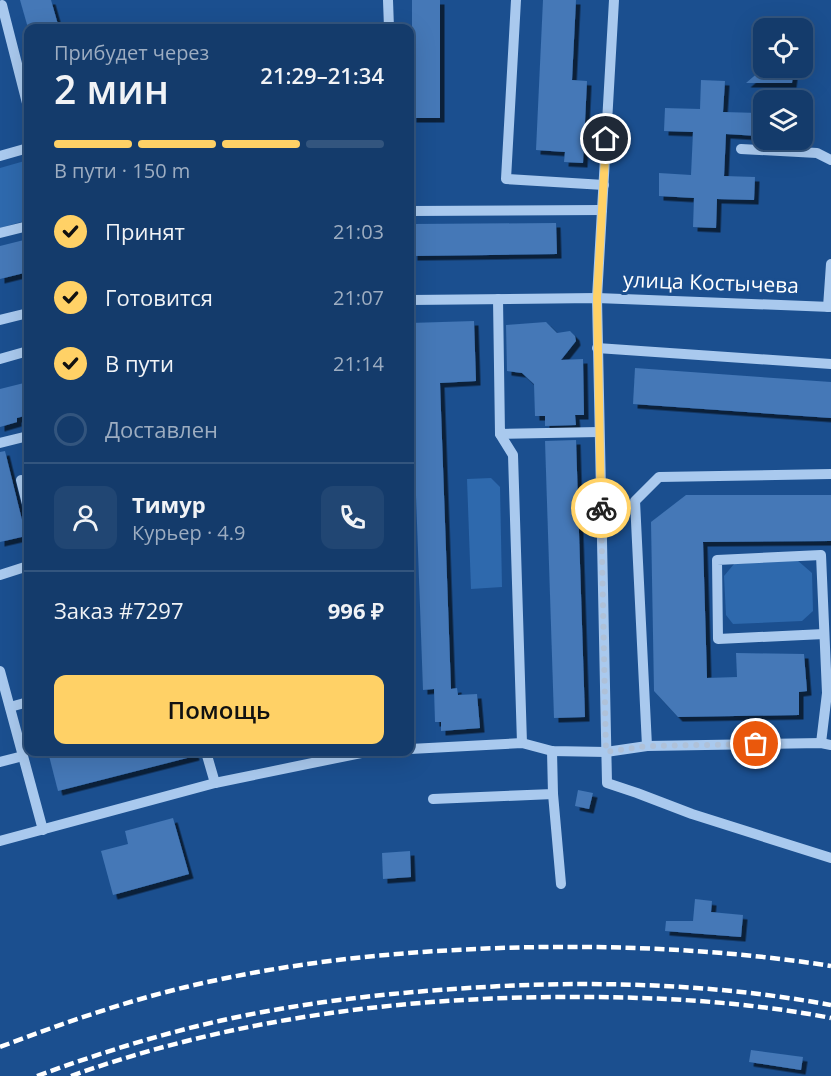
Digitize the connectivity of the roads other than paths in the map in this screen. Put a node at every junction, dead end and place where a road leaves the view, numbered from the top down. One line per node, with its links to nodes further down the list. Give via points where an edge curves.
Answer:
1 (388, 0): 6 (street)
2 (516, 0): 12 (street, via 506,179)
3 (614, 0): 12 (street)
4 (2, 5): 5 (street)
5 (3, 18): 7 (street)
6 (389, 24)
7 (24, 93)
8 (24, 149): 10 (street)
9 (741, 149): 11 (street, via 817,153)
10 (0, 156)
11 (831, 160)
12 (604, 185): 14 (street)
13 (414, 210): 14 (street)
14 (602, 210): 18 (street)
15 (24, 227): 16 (street)
16 (0, 233)
17 (831, 264): 21 (street)
18 (597, 298): 19 (street, улица Костычева); 21 (street, улица Костычева); 24 (street)
19 (498, 299): 20 (street, улица Костычева); 29 (street)
20 (414, 300)
21 (830, 307)
22 (24, 314): 23 (street)
23 (0, 320)
24 (597, 348): 27 (street); 28 (street)
25 (24, 352): 26 (street)
26 (0, 359)
27 (831, 364)
28 (600, 432): 29 (street); 47 (street)
29 (500, 434): 42 (street, via 513,455)
30 (24, 437): 31 (street)
31 (0, 443)
32 (831, 474): 44 (street, via 659,477 635,501)
33 (21, 480): 34 (street)
34 (24, 492)
35 (24, 567): 36 (street)
36 (0, 575)
37 (824, 634): 37 (street, via 821,555 717,560 718,639); 43 (street)
38 (0, 671): 40 (street)
39 (24, 703): 40 (street)
40 (10, 706): 48 (street)
41 (831, 731): 43 (street)
42 (522, 743): 45 (street); 46 (street)
43 (826, 744): 44 (street)
44 (647, 746): 47 (street)
45 (414, 749)
46 (552, 751): 47 (street); 53 (street)
47 (606, 752): 57 (street, via 607,783)
48 (23, 756): 51 (street); 55 (street)
49 (207, 756): 52 (street)
50 (347, 756): 52 (street)
51 (0, 762)
52 (215, 783): 55 (street)
53 (554, 794): 54 (street); 58 (street)
54 (433, 799)
55 (43, 830): 56 (street)
56 (0, 840)
57 (831, 858)
58 (561, 885)

